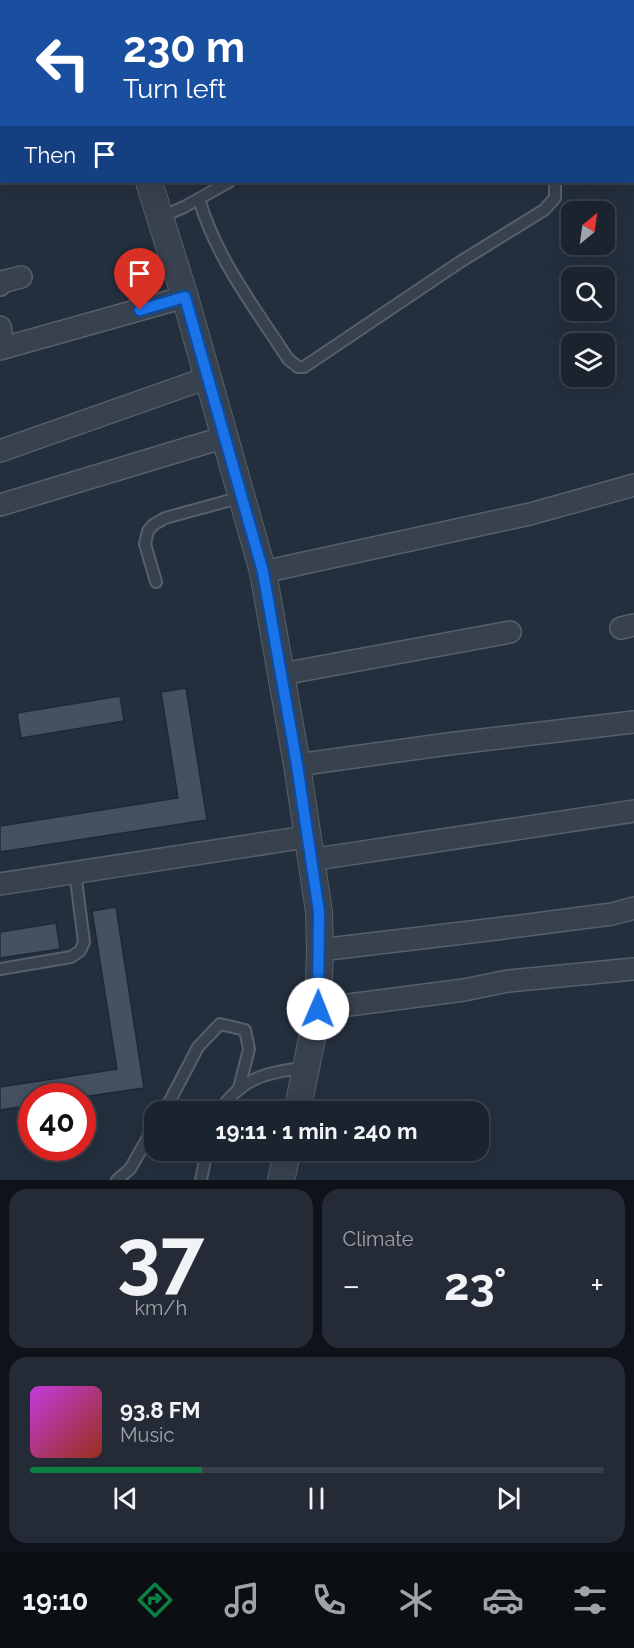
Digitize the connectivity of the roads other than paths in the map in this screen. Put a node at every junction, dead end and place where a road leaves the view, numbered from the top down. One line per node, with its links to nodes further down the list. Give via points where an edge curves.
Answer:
1 (149, 183): 5 (street)
2 (227, 183): 4 (lane)
3 (555, 183): 4 (lane, via 555,198 544,210 304,367 288,359 226,262)
4 (199, 200): 5 (lane)
5 (161, 218): 8 (street)
6 (21, 277): 7 (street)
7 (0, 285)
8 (185, 297): 10 (street); 11 (street)
9 (0, 327): 10 (street)
10 (2, 349)
11 (207, 378): 12 (street); 13 (street)
12 (225, 437): 15 (street); 16 (street)
13 (0, 451)
14 (634, 485): 17 (street, via 530,514)
15 (243, 496): 17 (street); 18 (lane, via 153,525 145,544)
16 (0, 505)
17 (263, 572): 20 (street)
18 (156, 582)
19 (510, 632): 20 (street)
20 (282, 674): 22 (street)
21 (634, 722): 22 (street)
22 (297, 765): 24 (street)
23 (634, 811): 24 (street)
24 (308, 849): 25 (street); 28 (street, via 319,912)
25 (75, 873): 26 (street); 29 (lane, via 84,942 80,951 71,957)
26 (0, 884)
27 (634, 908): 28 (street, via 612,914)
28 (320, 950): 31 (street)
29 (0, 969)
30 (634, 969): 31 (street, via 508,981)
31 (318, 1009): 32 (street)
32 (307, 1067): 33 (lane, via 270,1073); 36 (street)
33 (239, 1088): 34 (lane, via 249,1049 245,1030 220,1024 198,1047); 35 (lane)
34 (170, 1101)
35 (226, 1101)
36 (299, 1101)
37 (144, 1144): 40 (lane, via 130,1169)
38 (205, 1161): 41 (lane)
39 (285, 1161): 42 (street)
40 (117, 1180)
41 (201, 1180)
42 (281, 1180)

